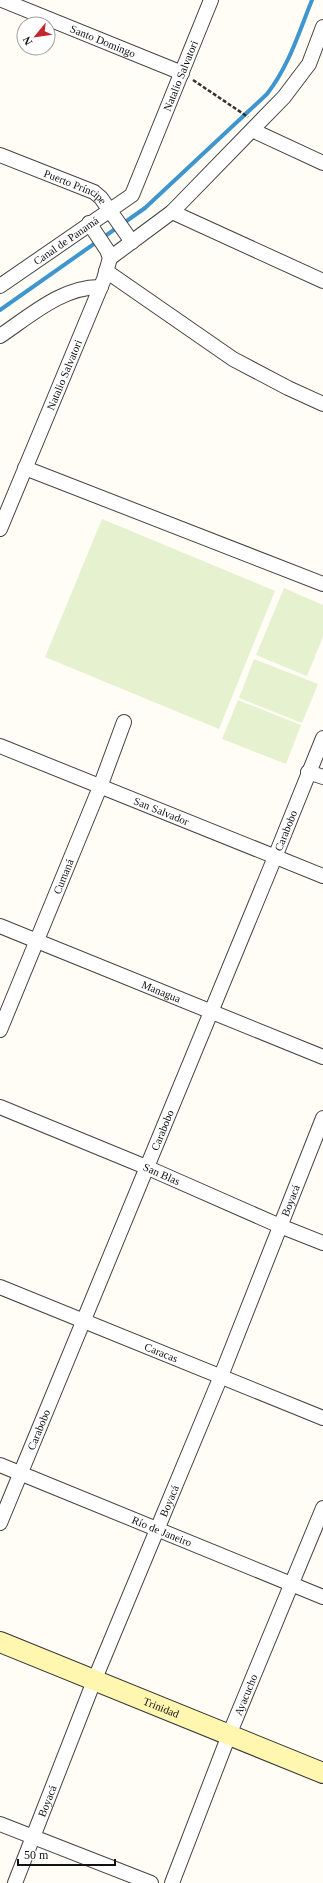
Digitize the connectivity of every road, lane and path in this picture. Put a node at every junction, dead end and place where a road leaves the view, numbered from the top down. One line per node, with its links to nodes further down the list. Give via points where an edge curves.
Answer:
1 (2, 0): 4 (street, Santo Domingo)
2 (211, 0): 4 (street, Natalio Salvatori)
3 (323, 27): 5 (street, via 308,64 297,81 284,97)
4 (182, 74): 5 (path, via 237,108); 8 (street, Natalio Salvatori)
5 (251, 124): 7 (street); 9 (street)
6 (0, 155): 10 (street, Puerto Príncipe, via 94,192)
7 (323, 163)
8 (132, 195): 10 (street, Canal de Panamá)
9 (172, 212): 12 (street); 14 (street)
10 (116, 221): 11 (street, Canal de Panamá); 12 (street, Puerto Príncipe)
11 (97, 234): 13 (street); 15 (street, Canal de Panamá)
12 (132, 242): 13 (street)
13 (108, 264): 16 (street, Natalio Salvatori); 18 (street, via 120,278 233,359)
14 (323, 281)
15 (0, 286)
16 (101, 287): 17 (street, via 88,287 72,292 42,307); 19 (street, Natalio Salvatori)
17 (0, 336)
18 (323, 404)
19 (24, 468): 20 (street, Natalio Salvatori); 21 (street)
20 (0, 529)
21 (323, 584)
22 (124, 722): 27 (street, Cumaná)
23 (323, 738): 25 (street, Carabobo)
24 (0, 746): 27 (street, San Salvador)
25 (308, 772): 26 (street); 28 (street, Carabobo)
26 (323, 777)
27 (100, 787): 28 (street, San Salvador); 31 (street, Cumaná)
28 (276, 857): 29 (street, San Salvador); 32 (street, Carabobo)
29 (323, 876)
30 (0, 926): 31 (street, Managua)
31 (37, 941): 32 (street, Managua); 33 (street, Cumaná)
32 (211, 1011): 34 (street, Managua); 37 (street, Carabobo)
33 (0, 1030)
34 (323, 1057)
35 (0, 1107): 37 (street, San Blas)
36 (323, 1118): 38 (street, Boyacá)
37 (146, 1167): 38 (street, San Blas); 41 (street, Carabobo)
38 (280, 1226): 39 (street, San Blas); 42 (street, Boyacá)
39 (323, 1243)
40 (0, 1287): 41 (street, Caracas)
41 (82, 1321): 42 (street, Caracas); 45 (street, Carabobo)
42 (221, 1376): 43 (street, Caracas); 48 (street, Boyacá)
43 (323, 1418)
44 (0, 1465): 45 (street, Río de Janeiro)
45 (20, 1473): 47 (street, Carabobo); 48 (street, Río de Janeiro)
46 (323, 1508): 49 (street, Ayacucho)
47 (0, 1523)
48 (156, 1530): 49 (street, Río de Janeiro); 52 (street, Boyacá)
49 (292, 1584): 50 (street, Río de Janeiro); 53 (street, Ayacucho)
50 (323, 1597)
51 (0, 1642): 52 (street, Trinidad)
52 (94, 1681): 53 (street, Trinidad); 56 (street, Boyacá)
53 (229, 1735): 54 (street, Trinidad); 59 (street, Ayacucho)
54 (323, 1773)
55 (0, 1824): 56 (street)
56 (33, 1837): 57 (street, Boyacá); 58 (street)
57 (15, 1883)
58 (151, 1883)
59 (172, 1883)

